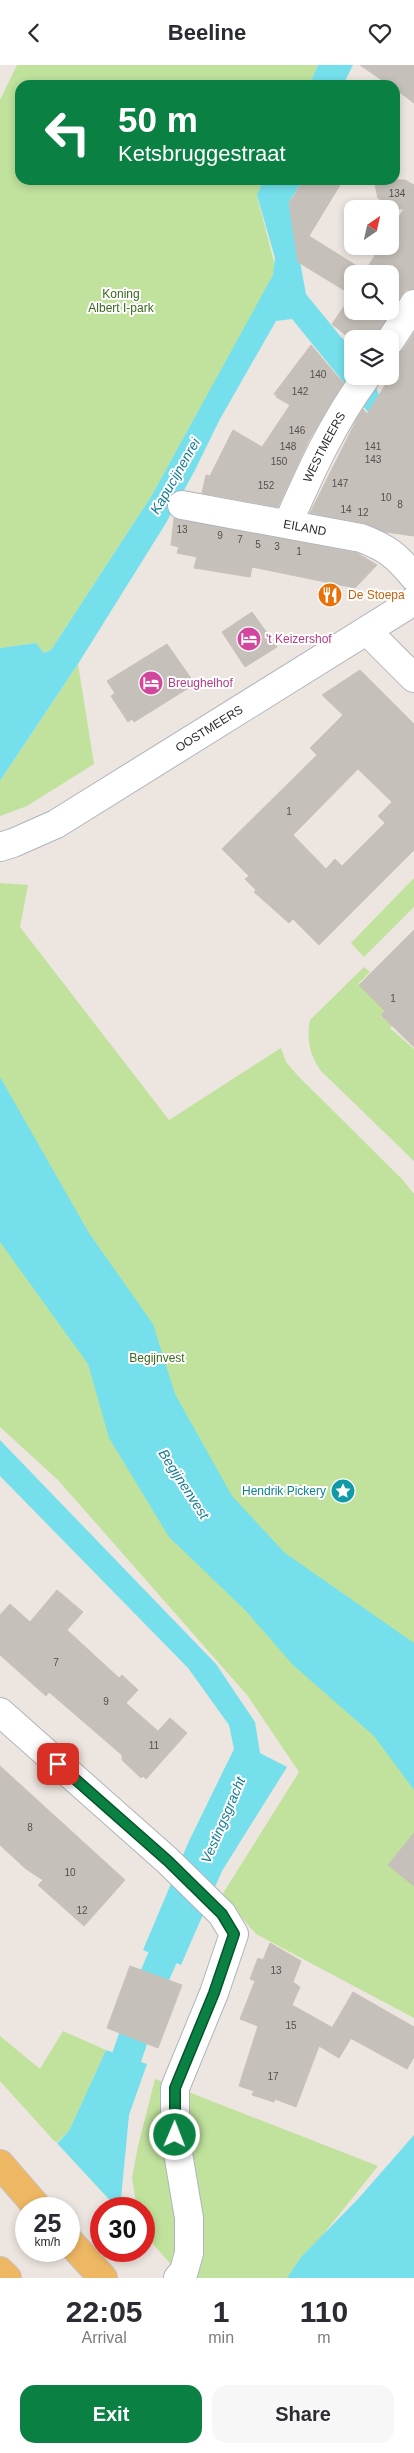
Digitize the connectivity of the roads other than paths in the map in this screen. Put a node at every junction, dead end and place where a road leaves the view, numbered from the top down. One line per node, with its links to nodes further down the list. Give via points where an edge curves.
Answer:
1 (414, 304): 2 (street)
2 (397, 330)
3 (360, 386): 5 (street, WESTMEERS, via 330,431)
4 (182, 505): 5 (street, EILAND)
5 (288, 523): 6 (street, EILAND, via 361,538 383,546 395,554)
6 (414, 577)
7 (414, 601): 8 (street, OOSTMEERS)
8 (367, 631): 9 (street); 10 (street, OOSTMEERS, via 56,824)
9 (414, 678)
10 (0, 847)
11 (0, 1712): 18 (street, via 168,1861 222,1914 234,1934 175,2088 175,2135 189,2218 189,2253 184,2271)
12 (0, 2164): 13 (main road)
13 (29, 2197)
14 (80, 2253): 17 (main road)
15 (0, 2271): 16 (main road)
16 (7, 2278)
17 (104, 2278)
18 (178, 2278)

